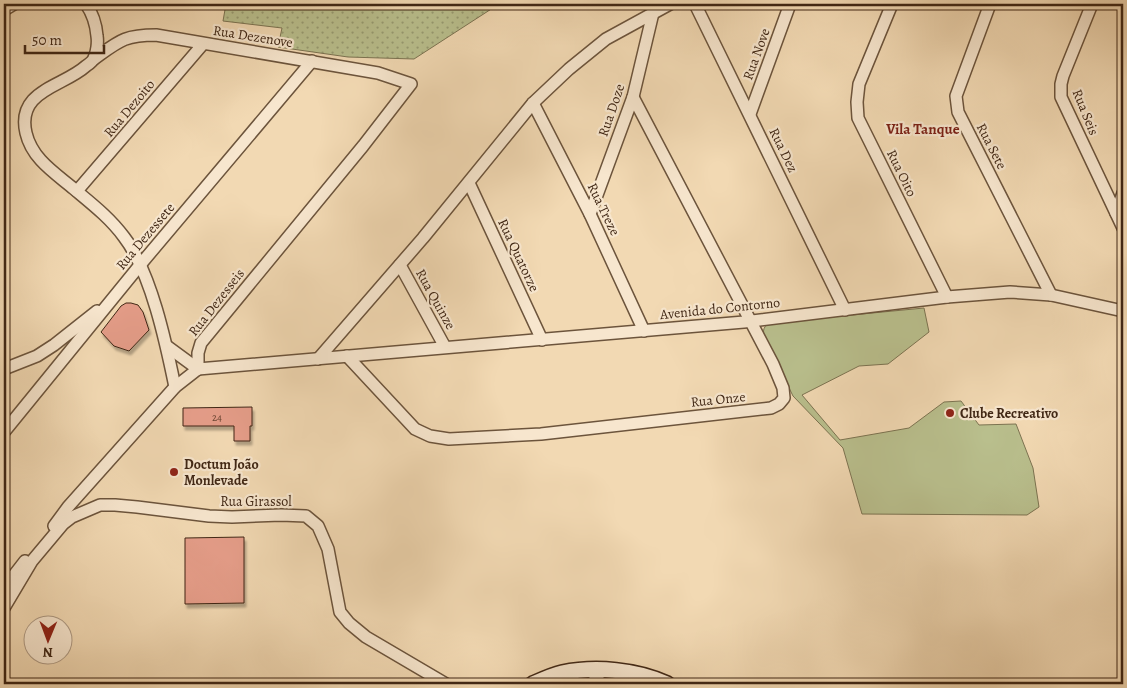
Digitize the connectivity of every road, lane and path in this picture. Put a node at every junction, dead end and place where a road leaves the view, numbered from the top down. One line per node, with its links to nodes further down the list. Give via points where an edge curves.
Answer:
1 (14, 4): 9 (street)
2 (86, 4): 12 (street, via 96,25)
3 (670, 4): 10 (street)
4 (695, 4): 17 (street, Rua Dez)
5 (790, 4): 17 (street, Rua Nove)
6 (892, 4): 28 (street, Rua Oito, via 859,84 858,118)
7 (990, 4): 26 (street, Rua Sete, via 956,96 958,112)
8 (1092, 4): 21 (street, Rua Seis, via 1063,76 1061,97)
9 (4, 10)
10 (653, 13): 15 (street, Rua Doze); 16 (street, via 606,39)
11 (203, 44): 12 (street, Rua Dezenove, via 156,35 136,35); 13 (street, Rua Dezenove); 19 (street, Rua Dezoito)
12 (94, 59): 19 (street, via 80,71 38,94 29,105 25,118 25,132 38,158)
13 (312, 61): 14 (street, Rua Dezenove, via 378,73); 24 (street, Rua Dezessete)
14 (411, 84): 39 (street, Rua Dezesseis, via 200,343)
15 (633, 96): 22 (street, Rua Doze); 31 (street, Rua Onze)
16 (532, 103): 18 (street); 22 (street, Rua Treze)
17 (750, 114): 29 (street, Rua Dez)
18 (468, 183): 25 (street); 33 (street, Rua Quatorze)
19 (77, 191): 24 (street, via 111,221)
20 (1123, 193): 21 (street)
21 (1116, 213): 23 (street, Rua Seis)
22 (590, 214): 32 (street, Rua Treze)
23 (1123, 228)
24 (140, 265): 27 (street, Rua Dezessete); 34 (street)
25 (400, 265): 35 (street, Rua Quinze); 37 (street)
26 (1051, 295): 28 (street, Avenida do Contorno, via 1010,292); 30 (street, Avenida do Contorno)
27 (115, 297): 38 (street, via 54,345 37,356); 41 (street, Rua Dezessete)
28 (947, 297): 29 (street, Avenida do Contorno)
29 (846, 310): 31 (street, Avenida do Contorno)
30 (1123, 311)
31 (752, 321): 32 (street, Avenida do Contorno); 36 (street, Rua Onze, via 783,388 784,398 772,408 541,434 449,439 430,436 415,429)
32 (644, 331): 33 (street, Avenida do Contorno)
33 (542, 340): 35 (street, Avenida do Contorno)
34 (168, 347): 39 (street); 40 (street)
35 (445, 347): 36 (street, Avenida do Contorno)
36 (347, 356): 37 (street, Avenida do Contorno)
37 (318, 359): 39 (street, Avenida do Contorno)
38 (4, 369)
39 (198, 369): 40 (street)
40 (175, 387): 42 (street, via 68,507)
41 (4, 432)
42 (30, 559): 43 (street); 44 (street); 45 (street, Rua Girassol, via 72,517 100,505 209,516 306,516 318,526 328,549 340,612 366,637)
43 (4, 588)
44 (4, 608)
45 (442, 683)
46 (533, 684): 49 (main road, via 562,673 594,670 624,672)
47 (592, 684): 48 (main road)
48 (600, 684)
49 (667, 684)

